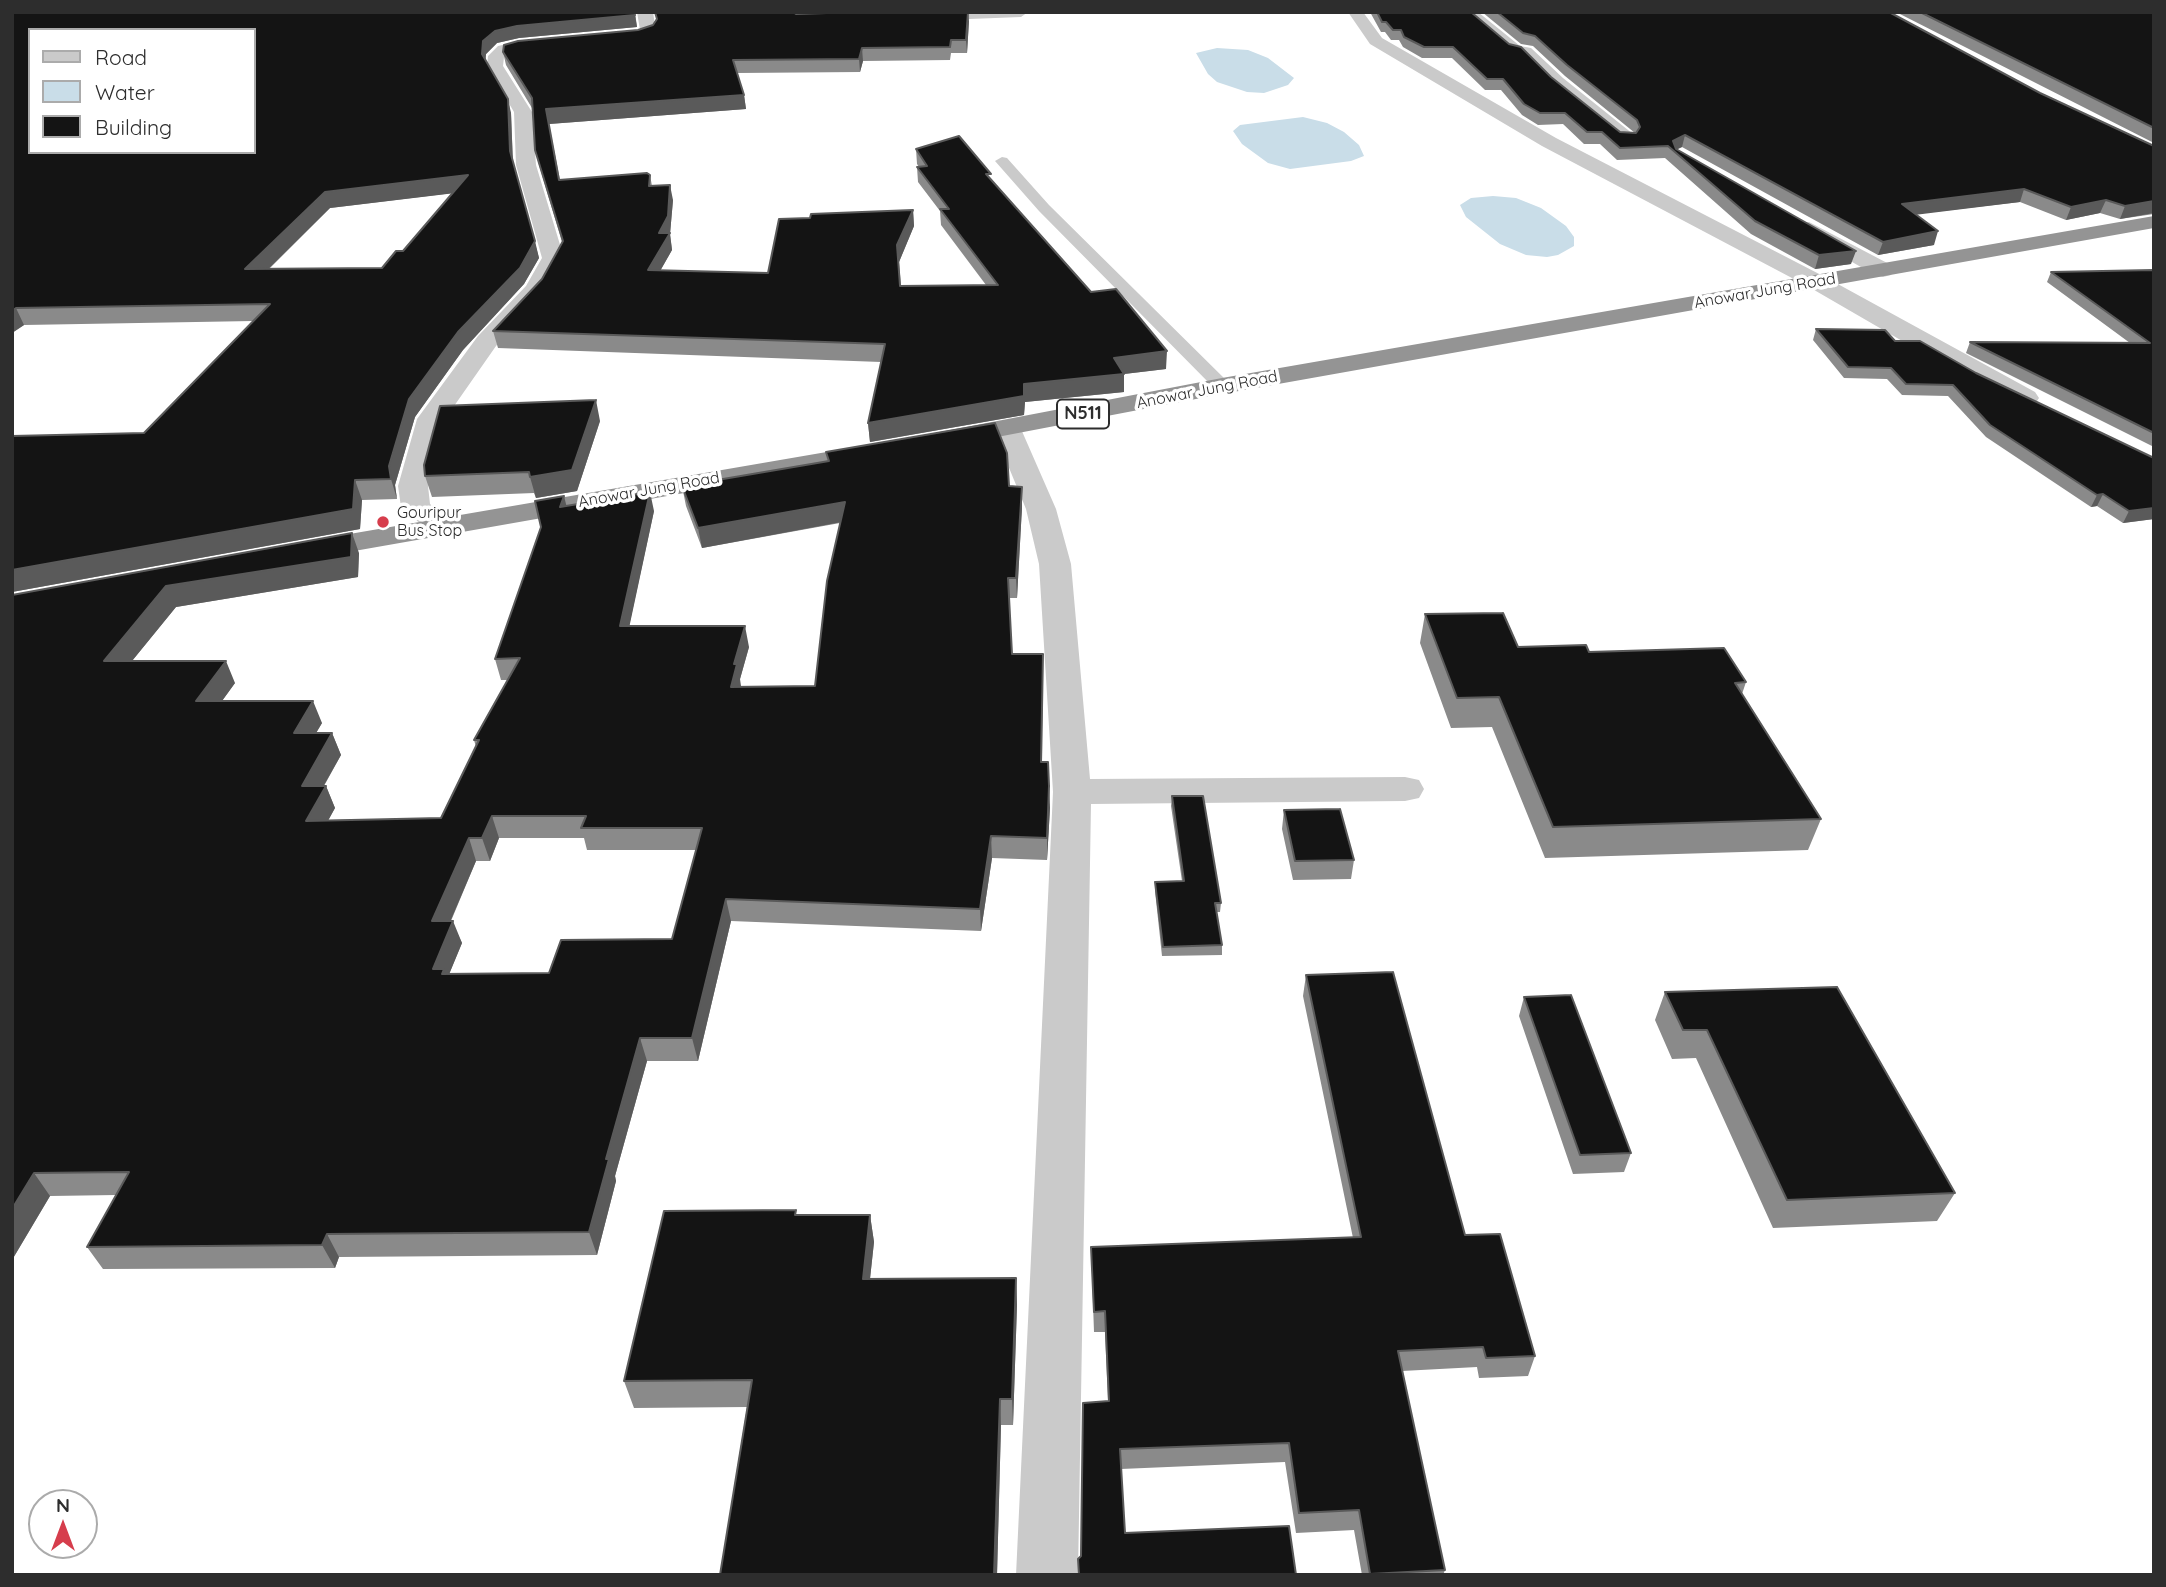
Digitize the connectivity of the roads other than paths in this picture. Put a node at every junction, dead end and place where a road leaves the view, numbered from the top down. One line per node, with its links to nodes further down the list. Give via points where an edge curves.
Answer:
1 (645, 12): 17 (street, via 648,32 640,35 520,46 504,49 496,57 495,65 523,112 526,164 553,258 536,289 487,341 431,419 413,486 416,507)
2 (1021, 12): 5 (street)
3 (1356, 12): 11 (street, via 1376,41 1473,98)
4 (1468, 12): 6 (street, via 1515,50 1525,51)
5 (906, 16)
6 (1626, 138)
7 (1002, 161): 12 (lane)
8 (1788, 216): 10 (street)
9 (2154, 222): 10 (highway, Anowar Jung Road / N511)
10 (1883, 270): 11 (highway, Anowar Jung Road / N511)
11 (1817, 282): 12 (highway, Anowar Jung Road / N511); 13 (street)
12 (1222, 386): 14 (highway, Anowar Jung Road / N511)
13 (2043, 407)
14 (1007, 429): 15 (highway, Anowar Jung Road / N511); 20 (street, via 1041,509 1055,564)
15 (927, 443)
16 (900, 447): 17 (highway, Anowar Jung Road)
17 (441, 526): 18 (highway, Anowar Jung Road)
18 (280, 555)
19 (1405, 789): 20 (street)
20 (1072, 792): 21 (street)
21 (1046, 1575)

